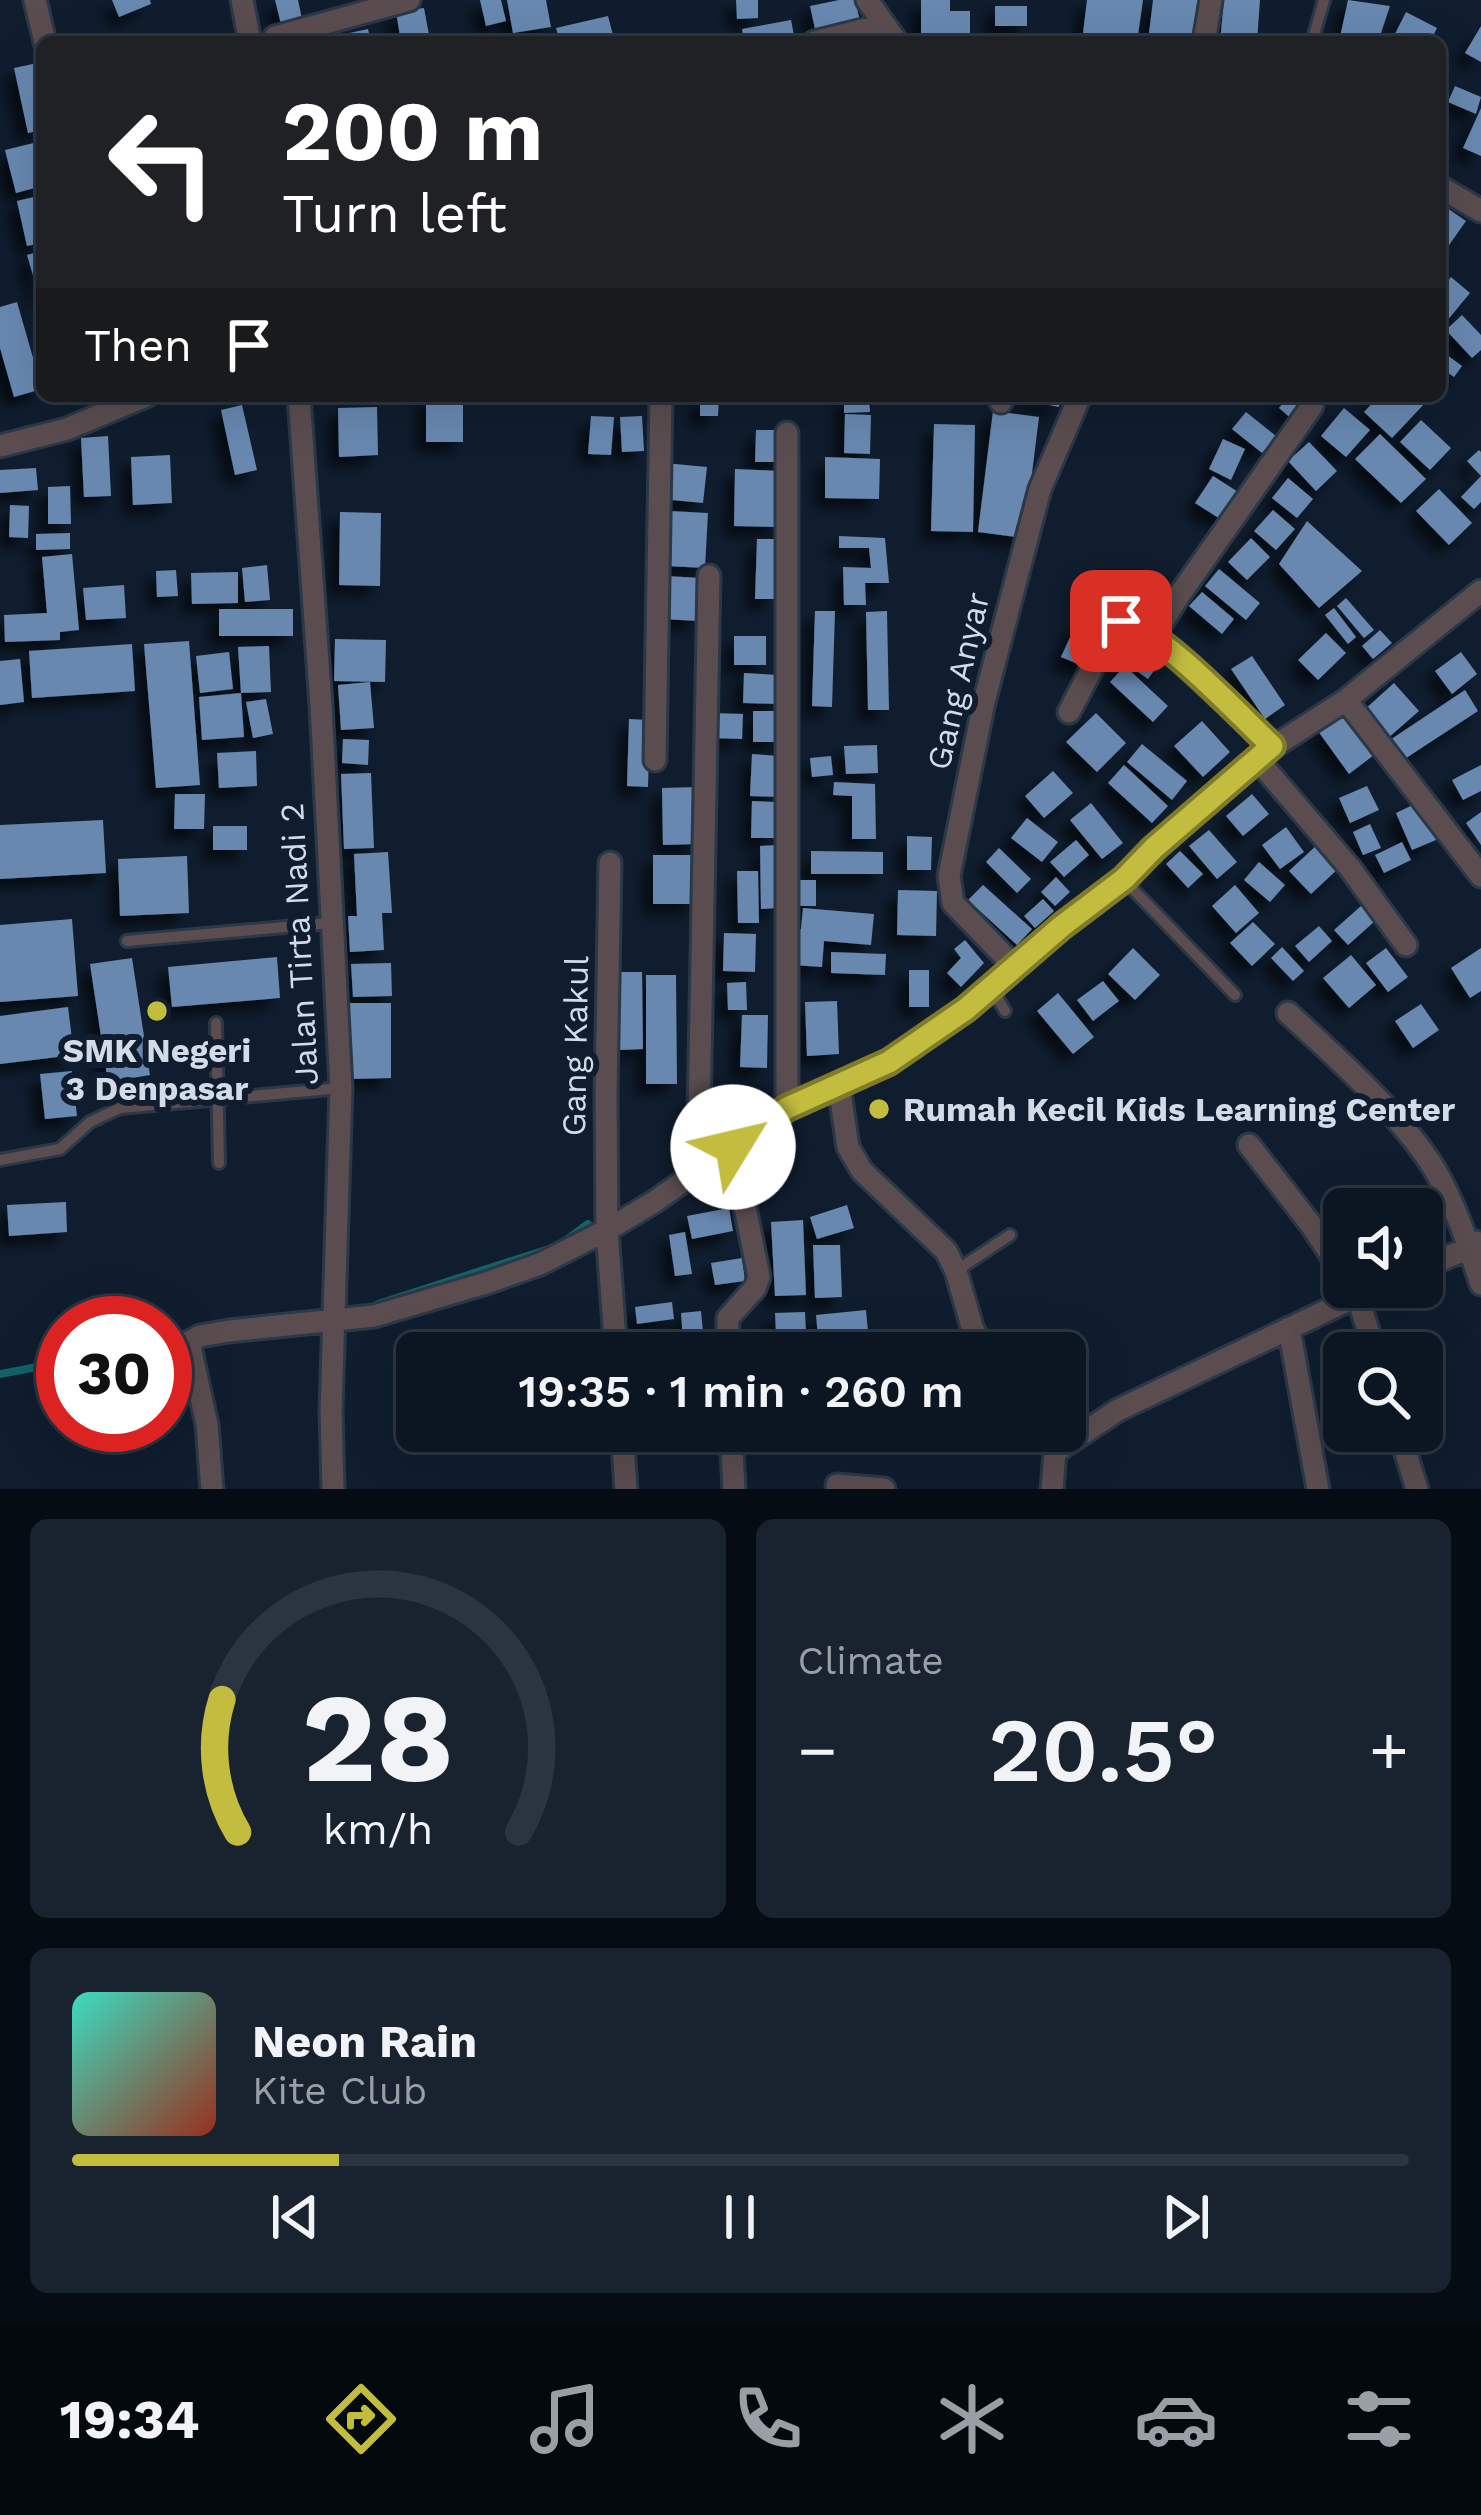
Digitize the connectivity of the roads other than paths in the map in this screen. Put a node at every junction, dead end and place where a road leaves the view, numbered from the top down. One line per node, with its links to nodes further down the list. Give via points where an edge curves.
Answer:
1 (35, 0): 8 (street)
2 (242, 0): 9 (street)
3 (409, 0): 10 (street)
4 (867, 0): 7 (street)
5 (1211, 0): 11 (street)
6 (1324, 0): 12 (lane)
7 (890, 34)
8 (44, 36)
9 (249, 36)
10 (279, 36)
11 (1205, 36)
12 (1314, 36)
13 (1446, 191): 14 (street)
14 (1481, 212)
15 (127, 402): 21 (street)
16 (299, 402): 32 (street, Jalan Tirta Nadi 2)
17 (661, 402): 28 (street)
18 (1077, 402): 35 (street, Gang Anyar, via 1040,489 949,876 953,903)
19 (1312, 406): 24 (street)
20 (787, 433): 44 (street)
21 (0, 446)
22 (709, 576): 49 (street)
23 (1481, 591): 25 (street)
24 (1154, 637): 26 (street, via 1116,623); 27 (street)
25 (1346, 700): 27 (street); 30 (street)
26 (1069, 712)
27 (1264, 752): 31 (street); 34 (street)
28 (655, 760)
29 (610, 863): 50 (street, Gang Kakul)
30 (1481, 876)
31 (1124, 879): 35 (street); 37 (lane)
32 (331, 923): 33 (lane); 42 (street, Jalan Tirta Nadi 2)
33 (127, 941)
34 (1406, 945)
35 (1015, 966): 36 (street)
36 (991, 987): 38 (lane); 41 (street, via 889,1062)
37 (1235, 995)
38 (1006, 1011)
39 (1288, 1012): 53 (street, via 1420,1148)
40 (215, 1023): 43 (lane)
41 (839, 1086): 44 (street); 55 (street, via 848,1148 862,1171 946,1251)
42 (341, 1088): 43 (lane); 58 (street, Jalan Tirta Nadi 2)
43 (218, 1100): 47 (lane, via 120,1108 60,1149); 48 (lane)
44 (787, 1108): 46 (street)
45 (1249, 1145): 52 (street)
46 (733, 1147): 49 (street); 61 (street, via 759,1277 728,1318)
47 (0, 1160)
48 (218, 1163)
49 (698, 1172): 50 (street)
50 (607, 1230): 58 (street, via 486,1283); 60 (street, Gang Kakul)
51 (1010, 1235): 55 (lane)
52 (1323, 1243)
53 (1475, 1243): 54 (street); 56 (street)
54 (1443, 1258)
55 (956, 1271): 62 (street)
56 (1481, 1284)
57 (1327, 1308): 59 (street)
58 (334, 1322): 69 (street, via 189,1342); 70 (street, Jalan Tirta Nadi 2)
59 (1289, 1328): 63 (street); 75 (street)
60 (614, 1332)
61 (728, 1332)
62 (974, 1332)
63 (1086, 1431)
64 (623, 1452): 71 (street)
65 (732, 1452): 72 (street)
66 (1055, 1452): 74 (street)
67 (1406, 1452): 76 (street)
68 (837, 1485): 73 (street)
69 (212, 1489)
70 (333, 1489)
71 (626, 1489)
72 (734, 1489)
73 (884, 1489)
74 (1052, 1489)
75 (1318, 1489)
76 (1417, 1489)

